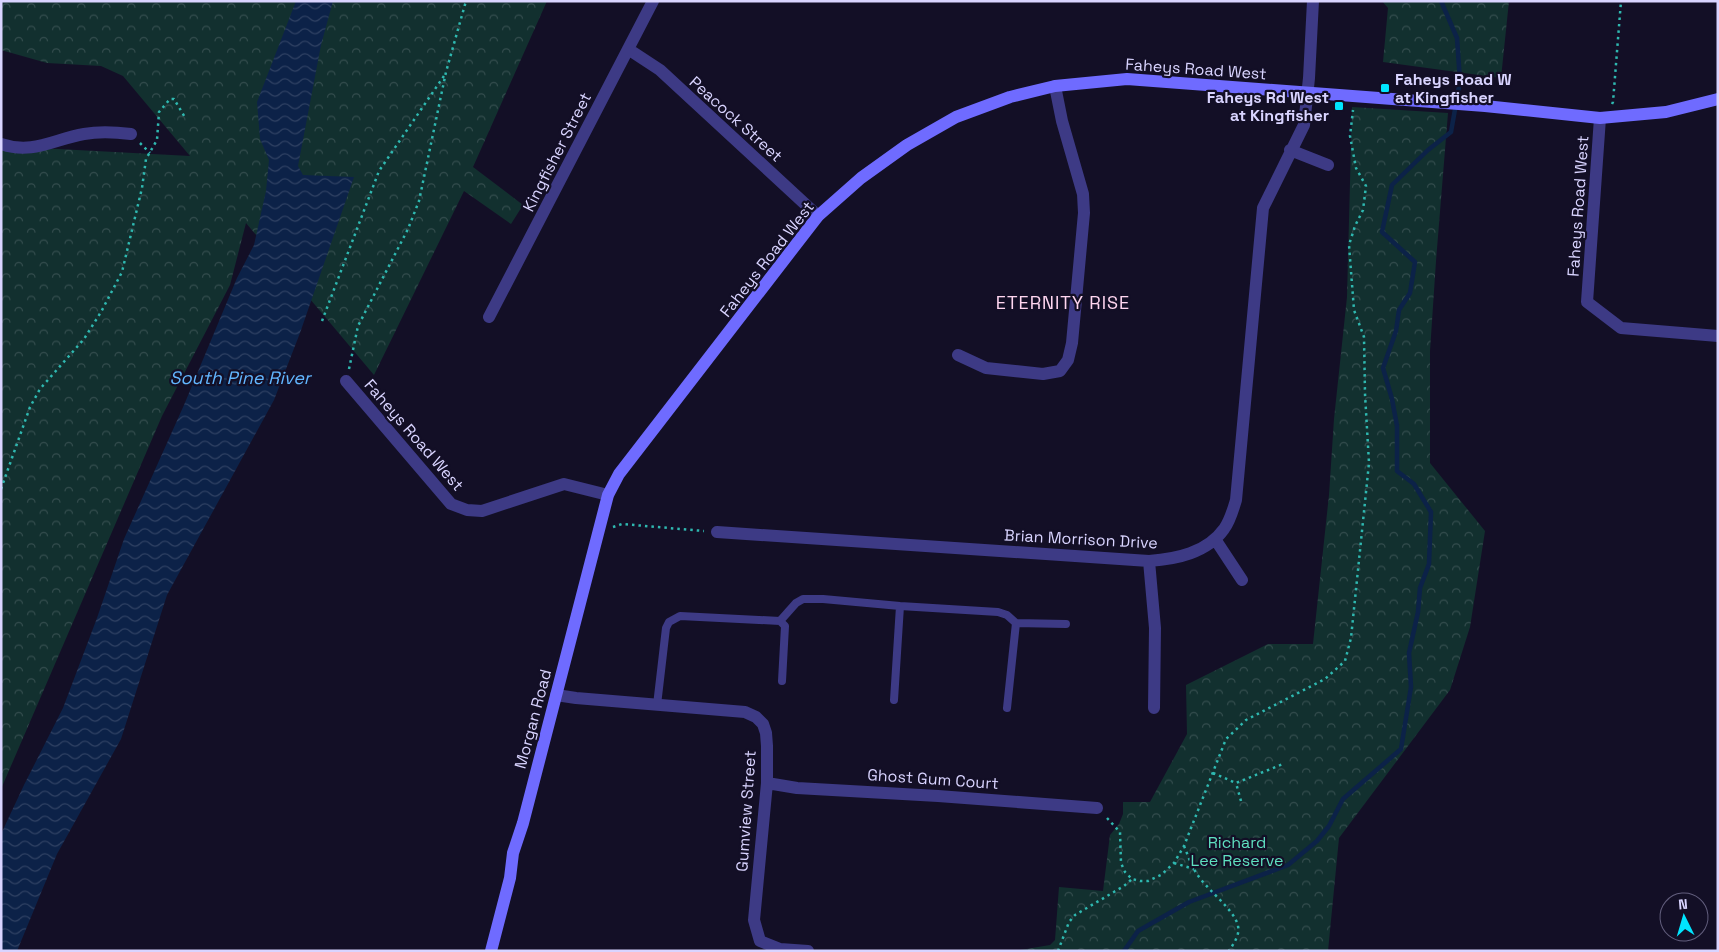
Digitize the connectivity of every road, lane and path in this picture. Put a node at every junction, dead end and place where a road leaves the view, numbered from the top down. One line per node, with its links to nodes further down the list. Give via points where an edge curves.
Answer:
1 (466, 1): 6 (path)
2 (653, 1): 5 (street, Kingfisher Street)
3 (1313, 1): 8 (street)
4 (1620, 1): 11 (path, via 1613,102)
5 (628, 49): 17 (street, Peacock Street, via 660,70); 18 (street, Kingfisher Street)
6 (446, 72): 19 (path, via 379,171); 22 (path, via 419,201 358,326)
7 (1055, 86): 8 (street, Faheys Road West, via 1127,79); 17 (street, Faheys Road West, via 1010,97 956,117 907,145 861,178); 21 (street, via 1083,194 1084,214 1068,360 1060,371 1043,374 986,368)
8 (1307, 92): 11 (street, Faheys Road West); 15 (street, Brian Morrison Drive, via 1304,125)
9 (1718, 99): 11 (street, via 1666,112)
10 (1354, 109): 43 (path, via 1350,136 1356,168 1366,186 1363,210 1349,245 1354,310 1364,337 1369,463 1352,638 1345,661 1325,679 1246,720 1226,739)
11 (1600, 118): 20 (street, Faheys Road West, via 1587,302 1621,328)
12 (186, 119): 23 (path, via 174,99 170,99 159,112 157,140 146,159 122,272 84,339 40,389 30,407)
13 (131, 134): 14 (street, via 108,131 83,134 25,149)
14 (1, 144)
15 (1290, 150): 16 (street); 29 (street, Brian Morrison Drive, via 1263,208 1236,500 1231,516)
16 (1328, 164)
17 (818, 216): 24 (street, Faheys Road West, via 619,474)
18 (489, 317)
19 (322, 321)
20 (1718, 336)
21 (958, 355)
22 (346, 381): 24 (street, Faheys Road West, via 451,504 482,511 564,484)
23 (1, 489)
24 (608, 495): 37 (street, Morgan Road)
25 (618, 520): 26 (path)
26 (622, 524): 27 (path); 28 (path)
27 (612, 527)
28 (717, 532): 30 (street, Brian Morrison Drive)
29 (1215, 539): 30 (street, Brian Morrison Drive, via 1186,555); 31 (street)
30 (1149, 561): 41 (street, via 1155,628)
31 (1242, 580)
32 (900, 606): 33 (lane, via 803,599); 34 (lane, via 998,612); 38 (lane)
33 (780, 622): 36 (lane, via 785,626); 39 (lane, via 680,616 669,622)
34 (1016, 622): 35 (lane); 40 (lane)
35 (1066, 624)
36 (782, 681)
37 (556, 695): 39 (street, Gumview Street); 52 (street, Morgan Road, via 513,853 510,878)
38 (894, 700)
39 (657, 705): 44 (street, Gumview Street, via 745,712 756,717 766,733)
40 (1007, 708)
41 (1154, 708)
42 (1283, 764): 45 (path)
43 (1212, 773): 45 (path); 48 (path)
44 (767, 783): 47 (street, Ghost Gum Court, via 797,788); 53 (street, Gumview Street, via 754,920 760,941 780,949)
45 (1236, 783): 46 (path)
46 (1241, 801)
47 (1097, 808): 51 (path, via 1120,832 1121,863)
48 (1184, 846): 49 (path); 50 (path)
49 (1174, 863): 50 (path); 51 (path, via 1148,881)
50 (1194, 869): 55 (path, via 1232,913 1238,925 1238,935)
51 (1132, 879): 54 (path, via 1075,915)
52 (491, 951)
53 (808, 951)
54 (1058, 951)
55 (1229, 951)

